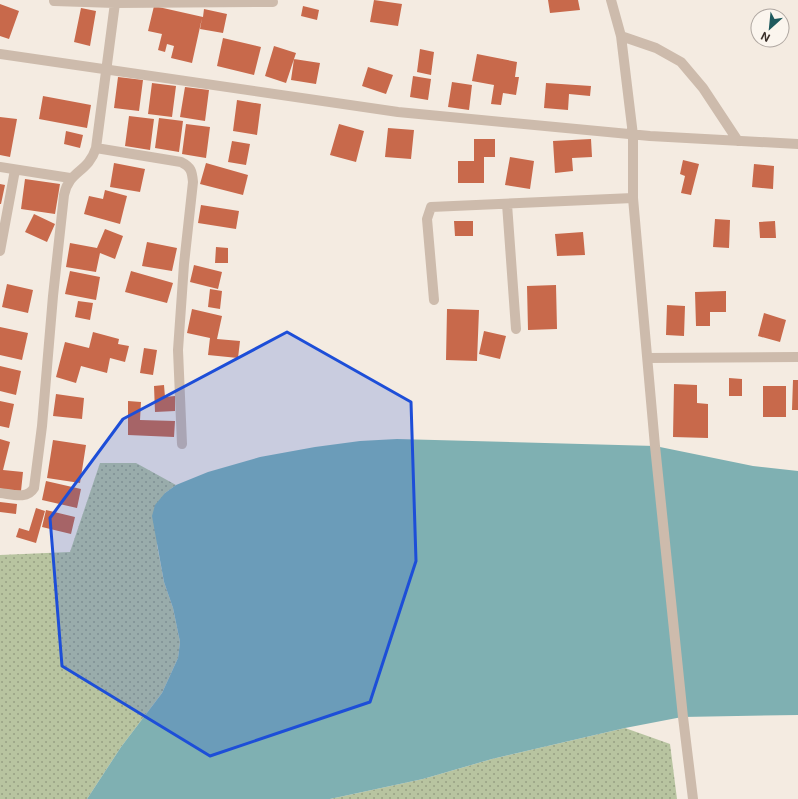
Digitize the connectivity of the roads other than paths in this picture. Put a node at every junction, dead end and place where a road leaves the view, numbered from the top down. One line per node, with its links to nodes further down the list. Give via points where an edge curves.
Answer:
1 (611, 0): 5 (street)
2 (54, 1): 4 (street)
3 (273, 2): 4 (street)
4 (115, 3): 7 (street)
5 (621, 36): 8 (street); 9 (street, via 656,48 681,62 703,88)
6 (0, 54): 7 (street)
7 (106, 69): 8 (street, via 398,112); 11 (street)
8 (633, 134): 9 (street); 15 (street)
9 (738, 141): 10 (street)
10 (798, 144)
11 (96, 148): 14 (street, via 89,163); 22 (street, via 181,162 191,169 193,182 178,350)
12 (0, 167): 13 (street)
13 (15, 170): 14 (street); 17 (street)
14 (70, 178): 23 (street, via 64,195 34,488 25,496)
15 (633, 198): 16 (street); 21 (street)
16 (507, 204): 18 (street, via 431,207 427,219); 19 (street)
17 (0, 251)
18 (434, 300)
19 (516, 328)
20 (798, 356): 21 (street)
21 (648, 358): 24 (street)
22 (182, 444)
23 (0, 493)
24 (693, 799)

